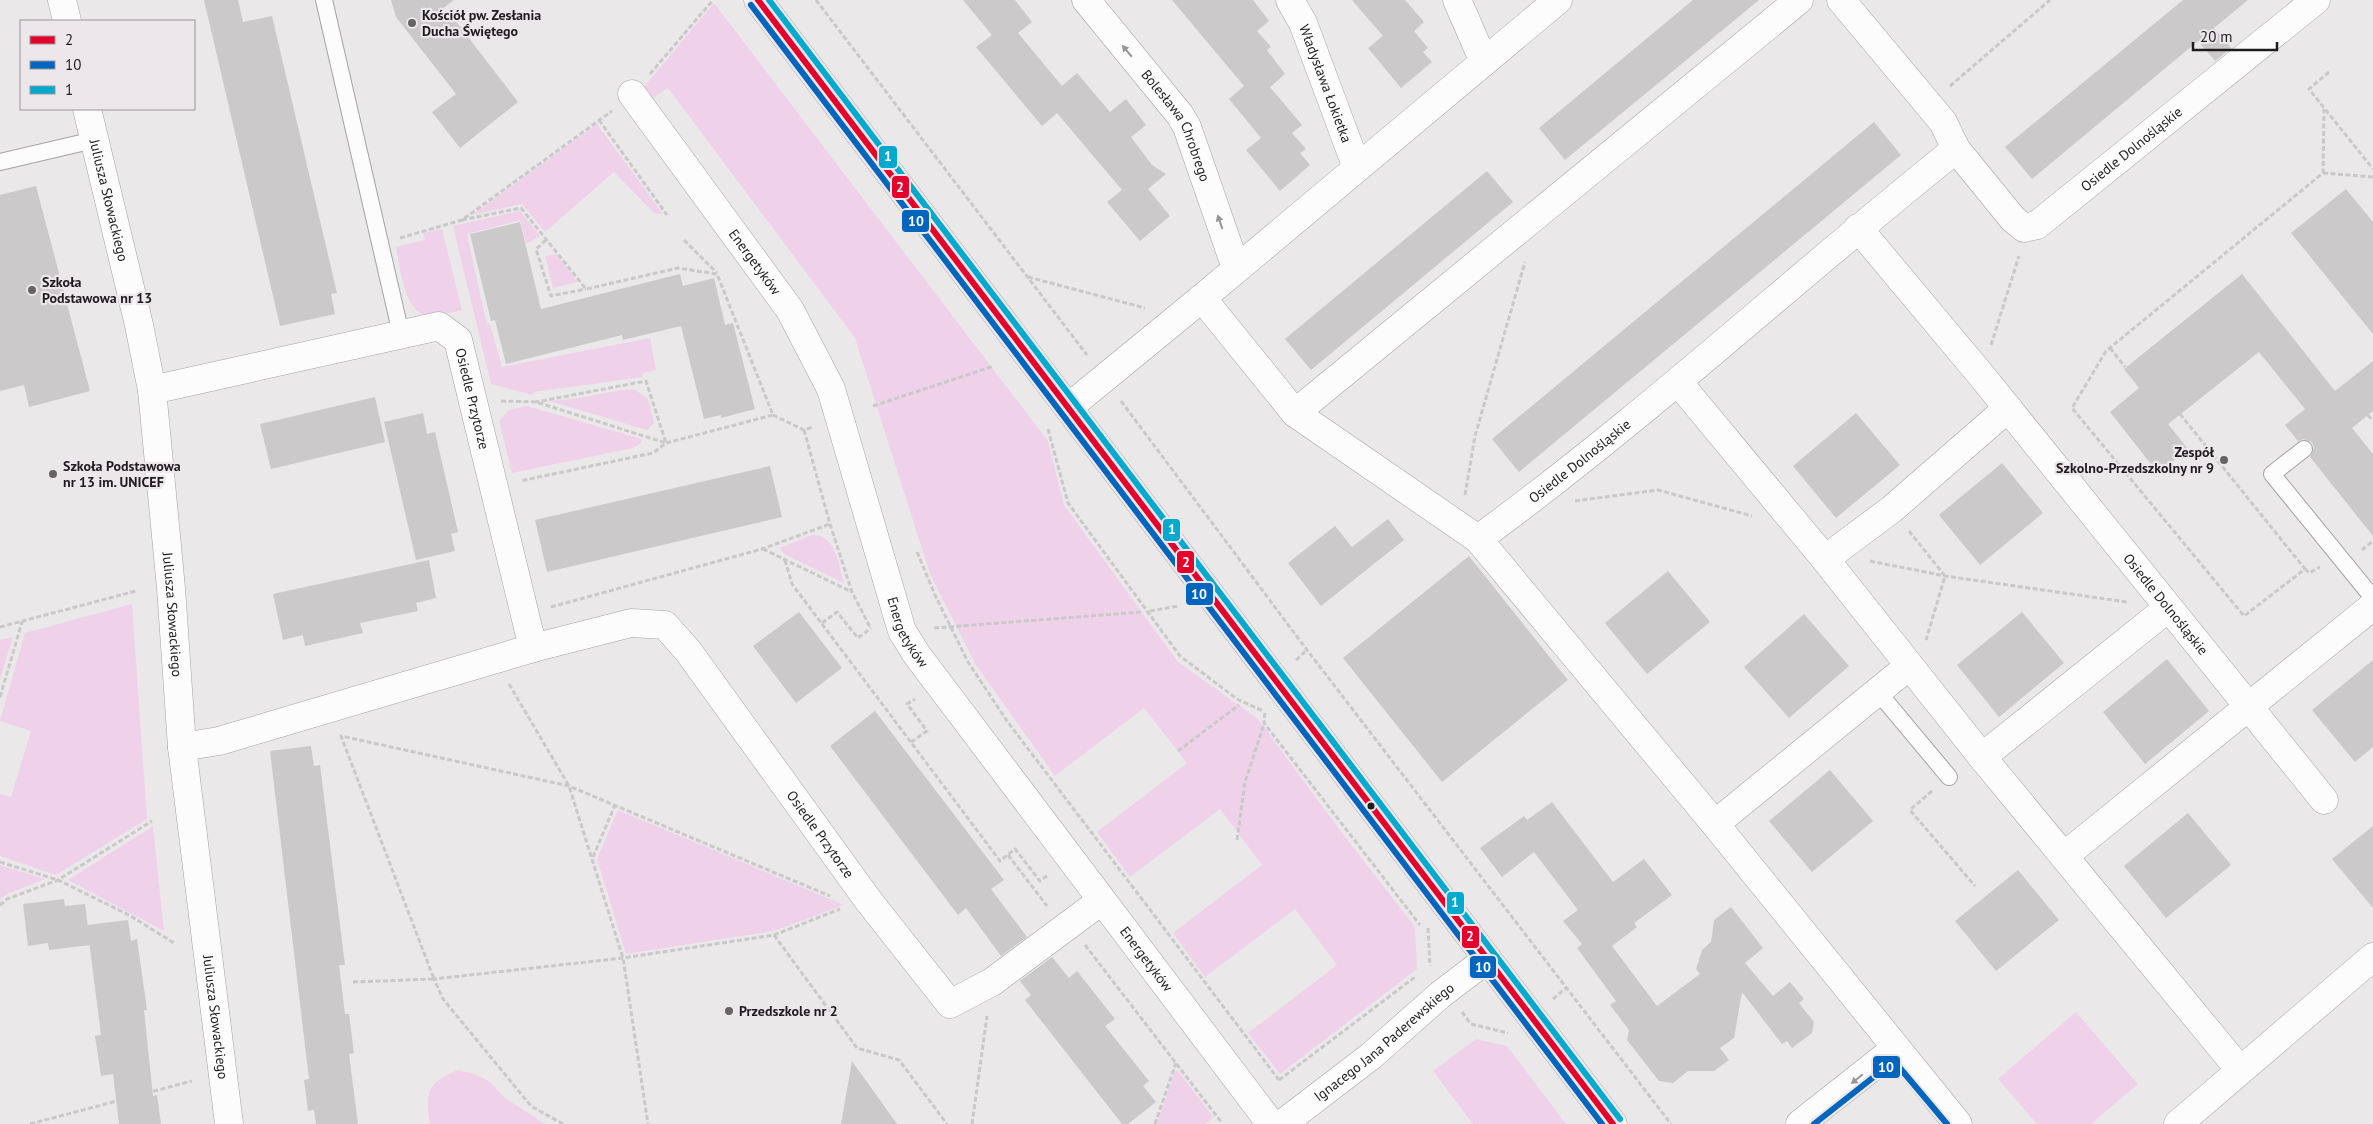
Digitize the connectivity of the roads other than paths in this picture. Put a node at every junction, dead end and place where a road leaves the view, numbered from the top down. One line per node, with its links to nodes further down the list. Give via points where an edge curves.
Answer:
1 (62, 0): 11 (street)
2 (324, 0): 22 (lane)
3 (758, 0): 27 (street)
4 (1086, 0): 20 (street, Bolesława Chrobrego, one-way to 4, via 1187,127)
5 (1290, 0): 18 (street, Władysława Łokietka, via 1303,23)
6 (1457, 0): 12 (street)
7 (1558, 0): 12 (street)
8 (1799, 0): 26 (street)
9 (1841, 0): 16 (street, via 1944,122)
10 (2316, 0): 16 (street, Osiedle Dolnośląskie, via 2037,225 2024,228 2013,219)
11 (67, 20)
12 (1484, 62): 18 (street)
13 (632, 94): 44 (street, Energetyków, via 790,310 831,389 902,631)
14 (87, 110): 15 (street, Juliusza Słowackiego)
15 (94, 140): 17 (lane); 24 (street, Juliusza Słowackiego)
16 (1956, 149): 19 (street, Osiedle Dolnośląskie)
17 (0, 162)
18 (1357, 168): 20 (street)
19 (1858, 228): 23 (street, Osiedle Dolnośląskie); 25 (street, Osiedle Dolnośląskie)
20 (1236, 268): 21 (street)
21 (1202, 298): 26 (street); 27 (street)
22 (402, 334): 24 (street, Osiedle Przytorze); 34 (street, Osiedle Przytorze, via 439,326 458,340)
23 (1678, 382): 29 (street, Osiedle Dolnośląskie); 30 (street)
24 (152, 390): 38 (street, Juliusza Słowackiego)
25 (2008, 408): 30 (street, via 1892,509); 33 (street, Osiedle Dolnośląskie)
26 (1296, 413): 29 (street)
27 (1058, 415): 46 (street)
28 (2304, 449): 31 (lane, via 2272,474)
29 (1478, 539): 42 (street)
30 (1829, 556): 35 (street)
31 (2373, 598)
32 (2373, 606): 37 (street)
33 (2168, 608): 37 (street, Osiedle Dolnośląskie); 39 (street)
34 (533, 648): 38 (street, Osiedle Przytorze, via 219,741); 44 (street, Osiedle Przytorze, via 631,623 665,625 688,651 860,903 950,1004 992,982 1060,918)
35 (1909, 666): 36 (street); 39 (street)
36 (1878, 692): 40 (lane); 42 (street)
37 (2248, 707): 41 (street, Osiedle Dolnośląskie); 43 (street)
38 (182, 747): 49 (street, Juliusza Słowackiego)
39 (1982, 757): 43 (street)
40 (1948, 778)
41 (2324, 800)
42 (1715, 824): 47 (street)
43 (2064, 856): 48 (street)
44 (1101, 901): 50 (street, Energetyków)
45 (2373, 957): 48 (street)
46 (1487, 959): 51 (street, Ignacego Jana Paderewskiego, via 1440,995 1371,1056); 52 (street)
47 (1895, 1049): 53 (street, one-way to 53); 54 (street)
48 (2240, 1070): 55 (street)
49 (229, 1124)
50 (1271, 1124)
51 (1282, 1124)
52 (1612, 1124)
53 (1800, 1124)
54 (1958, 1124)
55 (2178, 1124)

